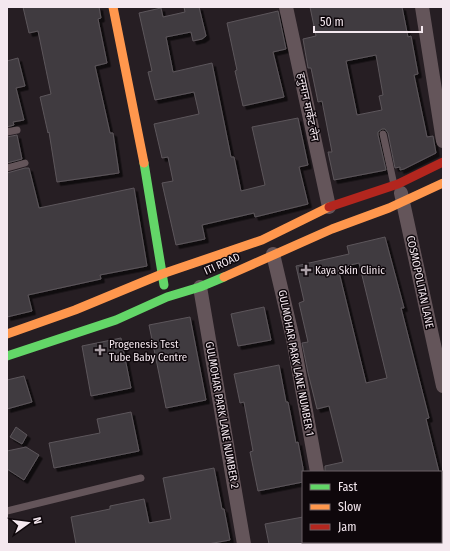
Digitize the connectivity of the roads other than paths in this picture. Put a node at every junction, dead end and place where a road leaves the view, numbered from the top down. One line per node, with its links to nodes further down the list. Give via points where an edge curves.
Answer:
1 (113, 7): 16 (main road, via 144,163)
2 (286, 7): 14 (street, हनुमान मार्केट लेन)
3 (422, 7): 7 (street)
4 (17, 130): 5 (lane)
5 (7, 132)
6 (383, 134): 12 (lane)
7 (443, 141)
8 (443, 162): 12 (main road, ITI ROAD)
9 (25, 163): 10 (lane)
10 (7, 168)
11 (443, 183): 13 (main road, ITI ROAD)
12 (396, 184): 13 (street, COSMOPOLITAN LANE); 14 (main road, ITI ROAD)
13 (403, 202): 15 (main road, ITI ROAD); 20 (street, COSMOPOLITAN LANE)
14 (329, 207): 16 (main road, ITI ROAD, via 262,240)
15 (273, 254): 17 (main road, ITI ROAD); 23 (street, GULMOHAR PARK LANE NUMBER 1, via 293,339)
16 (162, 274): 18 (main road); 19 (main road, ITI ROAD, via 75,310)
17 (200, 287): 18 (main road, ITI ROAD); 26 (street, GULMOHAR PARK LANE NUMBER 2)
18 (167, 297): 21 (main road, ITI ROAD, via 116,320)
19 (7, 334)
20 (440, 355): 22 (street, COSMOPOLITAN LANE)
21 (7, 356)
22 (443, 386)
23 (317, 471)
24 (141, 478): 25 (lane)
25 (7, 511)
26 (244, 544)

